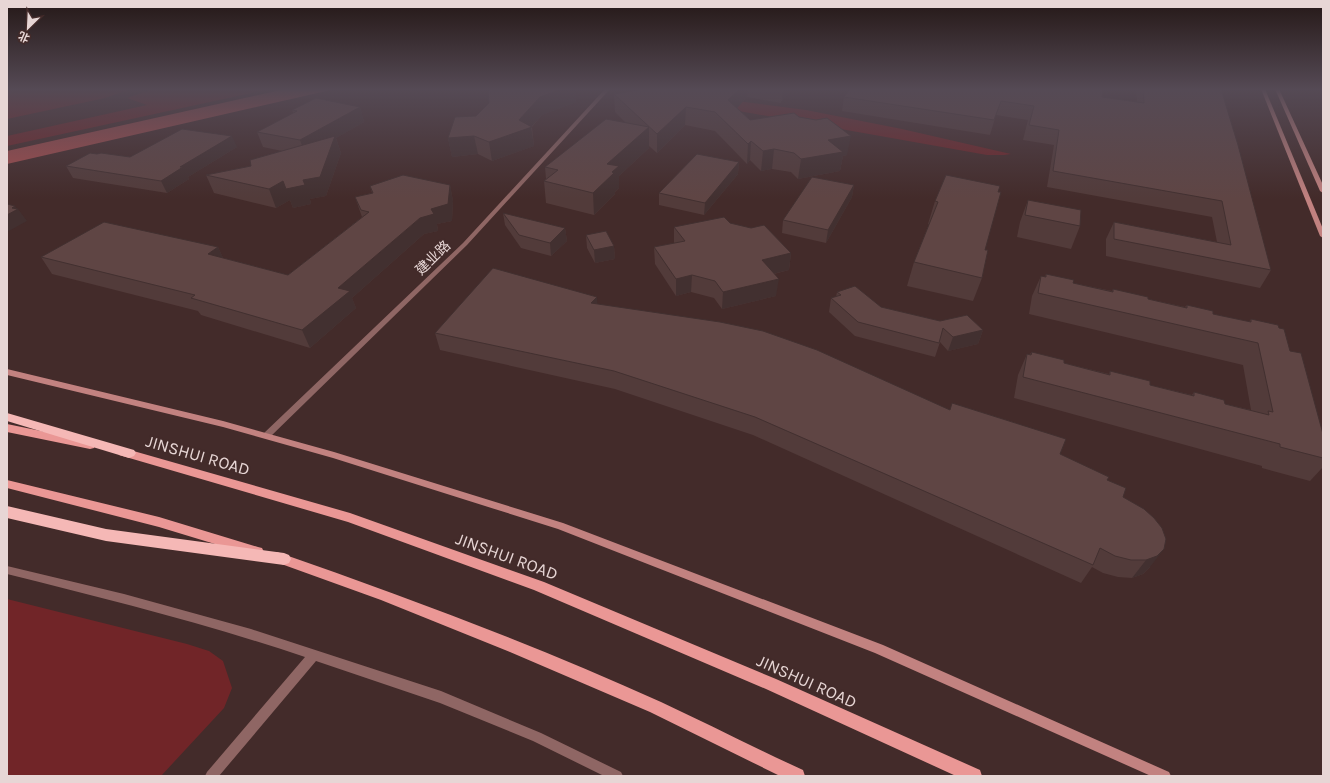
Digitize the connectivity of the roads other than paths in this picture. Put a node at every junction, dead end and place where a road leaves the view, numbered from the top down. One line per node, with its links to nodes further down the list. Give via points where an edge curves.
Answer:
1 (574, 126): 9 (street, 建业路, via 464,244)
2 (1278, 126): 5 (street)
3 (1293, 126): 4 (street)
4 (1323, 191)
5 (1323, 236)
6 (7, 372): 9 (street)
7 (7, 417): 10 (highway)
8 (7, 428): 10 (main road, JINSHUI ROAD)
9 (266, 436): 20 (street, via 560,526 879,649)
10 (129, 453): 19 (main road, JINSHUI ROAD, via 350,518 539,586 771,684)
11 (7, 484): 13 (main road, via 159,522)
12 (7, 512): 13 (highway, via 106,536)
13 (284, 560): 18 (main road, via 515,647 656,707)
14 (7, 570): 15 (street, via 124,599)
15 (314, 655): 16 (street); 17 (street, via 442,697 537,737)
16 (211, 776)
17 (617, 776)
18 (797, 776)
19 (974, 776)
20 (1165, 776)

